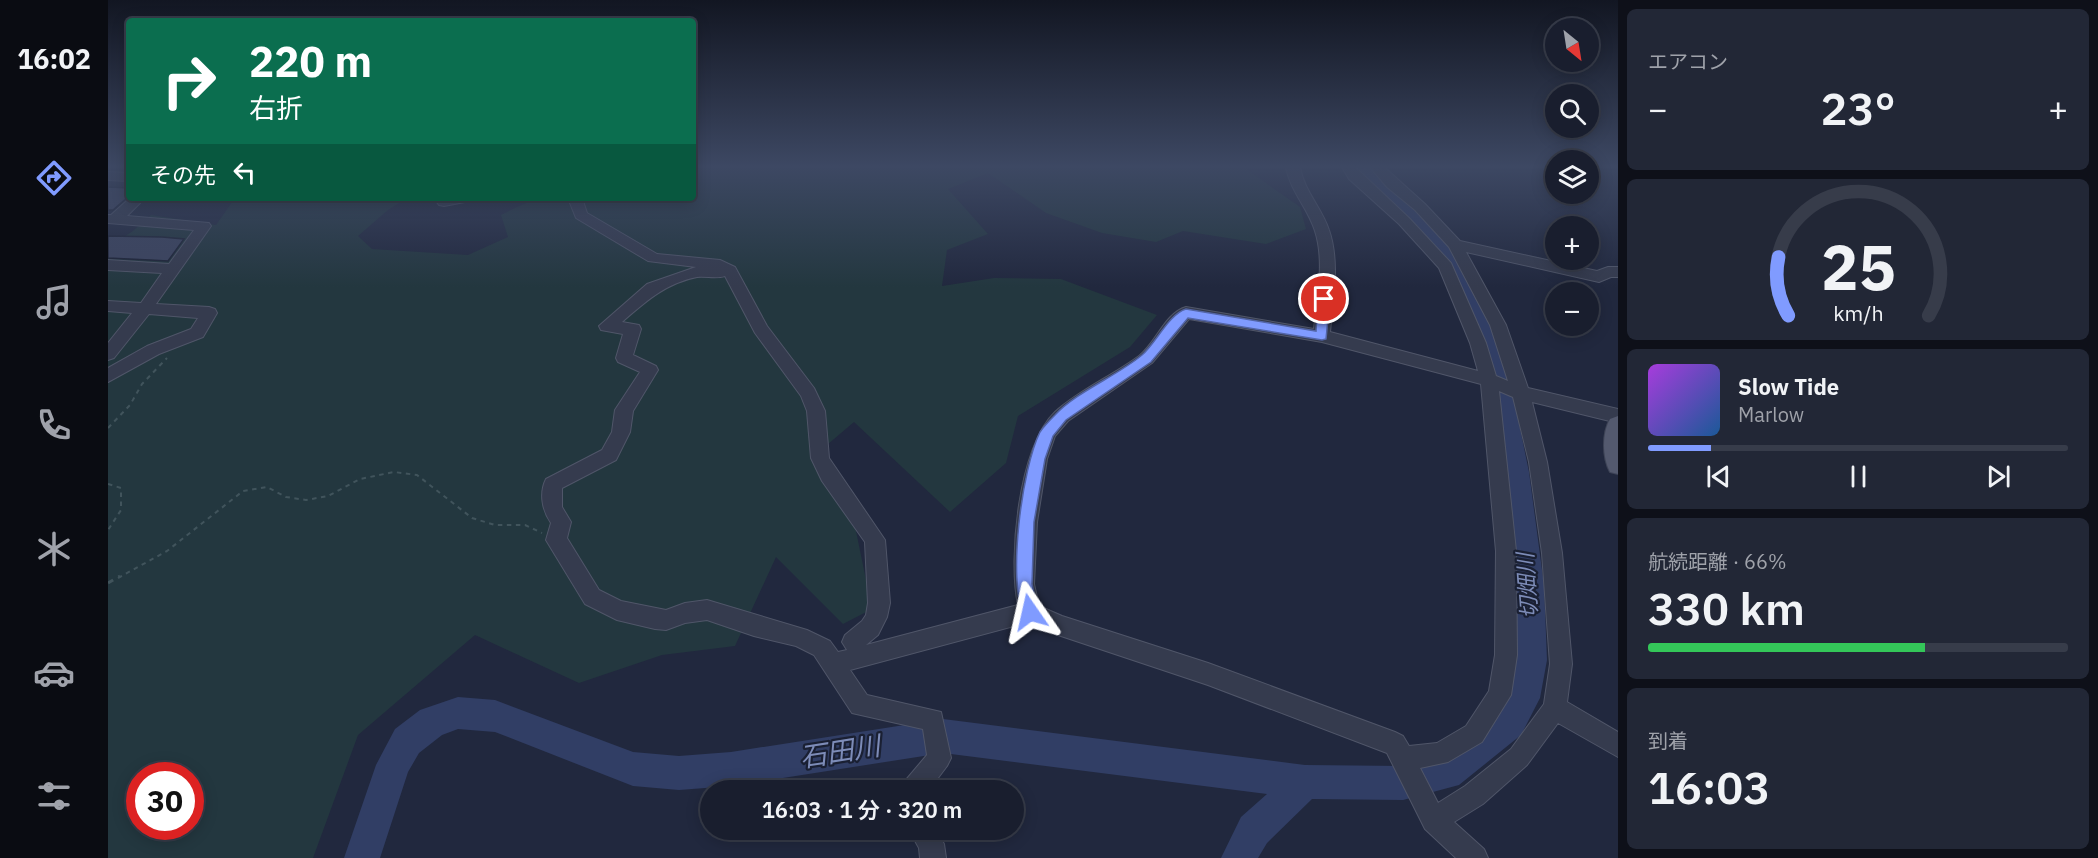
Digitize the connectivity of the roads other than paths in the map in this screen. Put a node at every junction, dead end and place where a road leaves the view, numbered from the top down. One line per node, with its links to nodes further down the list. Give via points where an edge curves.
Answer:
1 (127, 207): 6 (street)
2 (578, 207): 9 (street, via 581,215 653,258)
3 (1310, 207): 14 (street, via 1323,232 1326,261)
4 (1388, 207): 17 (street, via 1446,266)
5 (1420, 207): 7 (street)
6 (111, 220): 10 (street, via 204,226)
7 (1455, 245): 11 (street, via 1599,277); 18 (street, via 1498,325)
8 (108, 265): 10 (street)
9 (725, 268): 23 (street, via 761,329 808,393 816,411 820,458 875,540 879,603 876,617 870,628); 24 (street, via 718,273 697,272 652,288 607,326 633,329 624,358 650,370 624,410 621,432 609,455 553,484 552,509 561,522 556,540 592,597 617,610 666,620 706,610 799,637 822,648)
10 (174, 269): 13 (street)
11 (1618, 272)
12 (108, 306): 13 (street)
13 (146, 307): 15 (street); 16 (street, via 209,313 197,333 153,350)
14 (1322, 336): 17 (street); 22 (street, via 1186,314 1146,358 1062,416 1047,433 1038,459 1027,522 1024,584)
15 (108, 354)
16 (108, 376)
17 (1490, 380): 18 (street); 27 (street, via 1506,551 1506,655 1500,695 1474,734 1440,754)
18 (1521, 393): 19 (street); 25 (street, via 1538,462 1552,554 1561,664)
19 (1618, 416)
20 (1618, 425): 21 (main road)
21 (1618, 465)
22 (1030, 612): 24 (street); 27 (street, via 1058,626 1209,674 1395,744)
23 (853, 642)
24 (833, 664): 28 (street, via 860,705 933,720 939,758)
25 (1555, 708): 26 (street); 29 (street, via 1519,757 1473,795)
26 (1618, 745)
27 (1402, 759): 29 (street)
28 (922, 780)
29 (1434, 820): 32 (street)
30 (928, 840): 31 (street)
31 (933, 858)
32 (1475, 858)

